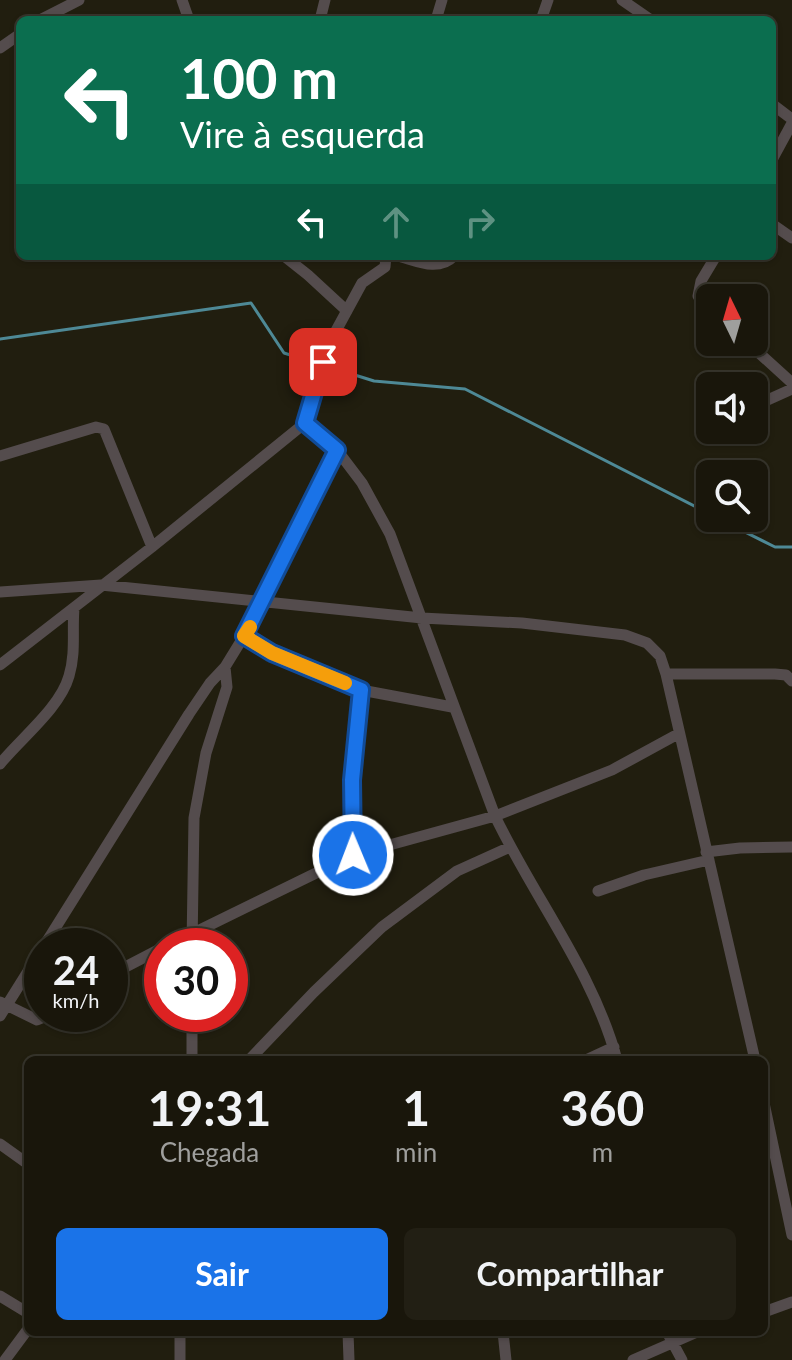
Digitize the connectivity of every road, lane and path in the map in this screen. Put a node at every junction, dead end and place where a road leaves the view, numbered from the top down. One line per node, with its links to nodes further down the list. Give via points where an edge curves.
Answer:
1 (79, 0): 3 (street)
2 (622, 0): 4 (street)
3 (48, 16)
4 (645, 16)
5 (776, 107): 6 (street)
6 (792, 121): 7 (street)
7 (776, 152)
8 (289, 260): 14 (street)
9 (386, 260): 14 (street, via 385,267 362,283)
10 (413, 260): 11 (street, via 435,266)
11 (450, 260)
12 (714, 260): 13 (street)
13 (700, 284)
14 (347, 311): 18 (street, via 331,340)
15 (761, 356): 16 (street)
16 (792, 386): 17 (street)
17 (768, 399)
18 (305, 423): 19 (street); 21 (street)
19 (337, 450): 24 (street); 26 (street, via 390,534)
20 (0, 456): 21 (street, via 104,429)
21 (152, 547): 22 (street)
22 (101, 585): 23 (street); 24 (street); 25 (street)
23 (0, 592)
24 (264, 600): 26 (street); 27 (street)
25 (74, 608): 28 (street); 35 (street, via 70,675 62,693)
26 (422, 618): 30 (street, via 625,635 647,643 660,656); 33 (street)
27 (244, 636): 29 (street); 32 (street)
28 (0, 665)
29 (225, 667): 42 (street, via 130,804); 43 (street, via 227,687 206,753 194,818)
30 (666, 674): 31 (street, via 786,675); 34 (street)
31 (792, 681)
32 (361, 690): 33 (street); 39 (street, via 352,780)
33 (452, 707): 36 (street)
34 (678, 734): 36 (street, via 612,770); 40 (street)
35 (0, 764)
36 (495, 816): 37 (street); 39 (street)
37 (510, 847): 49 (street, via 572,955); 51 (street, via 457,871 382,927)
38 (792, 847): 40 (street, via 740,848)
39 (353, 855): 44 (street)
40 (708, 856): 41 (street); 54 (street)
41 (598, 891)
42 (55, 928)
43 (192, 928)
44 (202, 928)
45 (24, 976): 46 (street)
46 (2, 1008): 47 (street)
47 (24, 1016)
48 (192, 1032): 50 (street)
49 (614, 1047): 52 (street); 53 (street)
50 (192, 1056)
51 (253, 1056)
52 (595, 1056)
53 (616, 1056)
54 (754, 1056)
55 (768, 1122): 58 (street)
56 (0, 1144): 57 (street)
57 (24, 1161)
58 (779, 1174): 59 (street); 60 (street)
59 (768, 1175)
60 (792, 1235)
61 (0, 1296): 63 (street)
62 (792, 1302): 64 (street)
63 (24, 1311)
64 (768, 1311)
65 (24, 1334): 70 (street)
66 (180, 1336): 71 (street)
67 (348, 1336): 72 (street)
68 (503, 1336): 73 (street)
69 (670, 1337): 74 (street); 75 (street)
70 (5, 1360)
71 (180, 1360)
72 (349, 1360)
73 (506, 1360)
74 (633, 1360)
75 (682, 1360)

